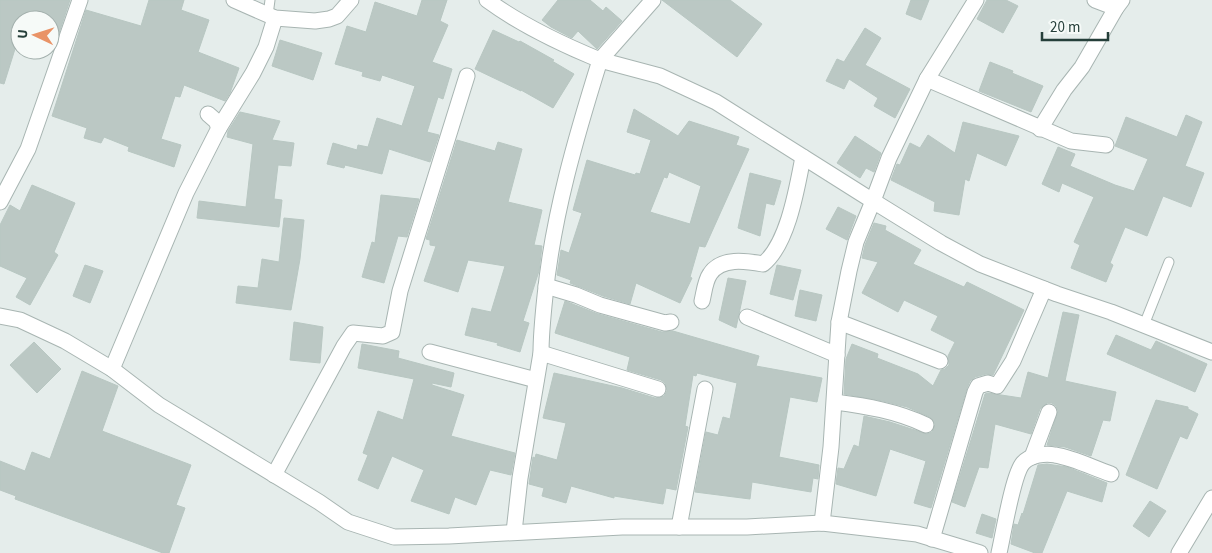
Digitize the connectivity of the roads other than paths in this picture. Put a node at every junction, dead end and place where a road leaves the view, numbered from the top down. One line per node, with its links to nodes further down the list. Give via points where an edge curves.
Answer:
1 (80, 0): 19 (street, via 28,149)
2 (234, 0): 9 (street)
3 (351, 0): 9 (street, via 337,16 329,19 315,20)
4 (487, 0): 10 (street, via 504,13)
5 (653, 0): 10 (street)
6 (976, 0): 12 (street)
7 (1095, 0): 8 (street)
8 (1119, 4): 15 (street)
9 (271, 11): 14 (street, via 266,47)
10 (600, 60): 17 (street, via 660,76 716,102); 21 (street, via 575,140 558,212)
11 (467, 76): 43 (street, via 400,291 392,332 383,336 352,333)
12 (927, 79): 15 (street); 18 (street, via 889,158)
13 (208, 114): 14 (street)
14 (219, 128): 34 (street, via 186,193)
15 (1040, 129): 16 (street, via 1070,141)
16 (1106, 145)
17 (803, 157): 18 (street); 23 (street, via 794,203 776,250 763,264 734,261 713,270)
18 (873, 201): 22 (street, via 980,264); 27 (street, via 856,242)
19 (0, 202)
20 (1169, 262): 28 (lane)
21 (546, 286): 26 (street, via 600,305); 31 (street)
22 (1044, 289): 28 (street); 48 (street, via 1013,361 997,386 988,383 978,386 975,392)
23 (702, 301)
24 (0, 316): 34 (street, via 20,320 65,341)
25 (747, 317): 32 (street)
26 (671, 322)
27 (840, 322): 32 (street); 33 (street)
28 (1144, 325): 30 (street)
29 (430, 352): 35 (street)
30 (1212, 352)
31 (541, 353): 35 (street); 36 (street)
32 (837, 355): 38 (street)
33 (940, 361)
34 (112, 369): 43 (street, via 159,405)
35 (536, 380): 47 (street)
36 (658, 389)
37 (705, 389): 46 (street)
38 (835, 402): 40 (street, via 871,406); 45 (street)
39 (1049, 412): 41 (street)
40 (926, 425)
41 (1032, 457): 42 (street, via 1055,455); 50 (street, via 1019,469)
42 (1111, 474)
43 (274, 476): 47 (street, via 348,522 394,537)
44 (1212, 498): 51 (street)
45 (822, 523): 46 (street); 48 (street, via 917,534)
46 (679, 527): 47 (street)
47 (514, 532)
48 (932, 539): 49 (street)
49 (980, 553)
50 (999, 553)
51 (1178, 553)

